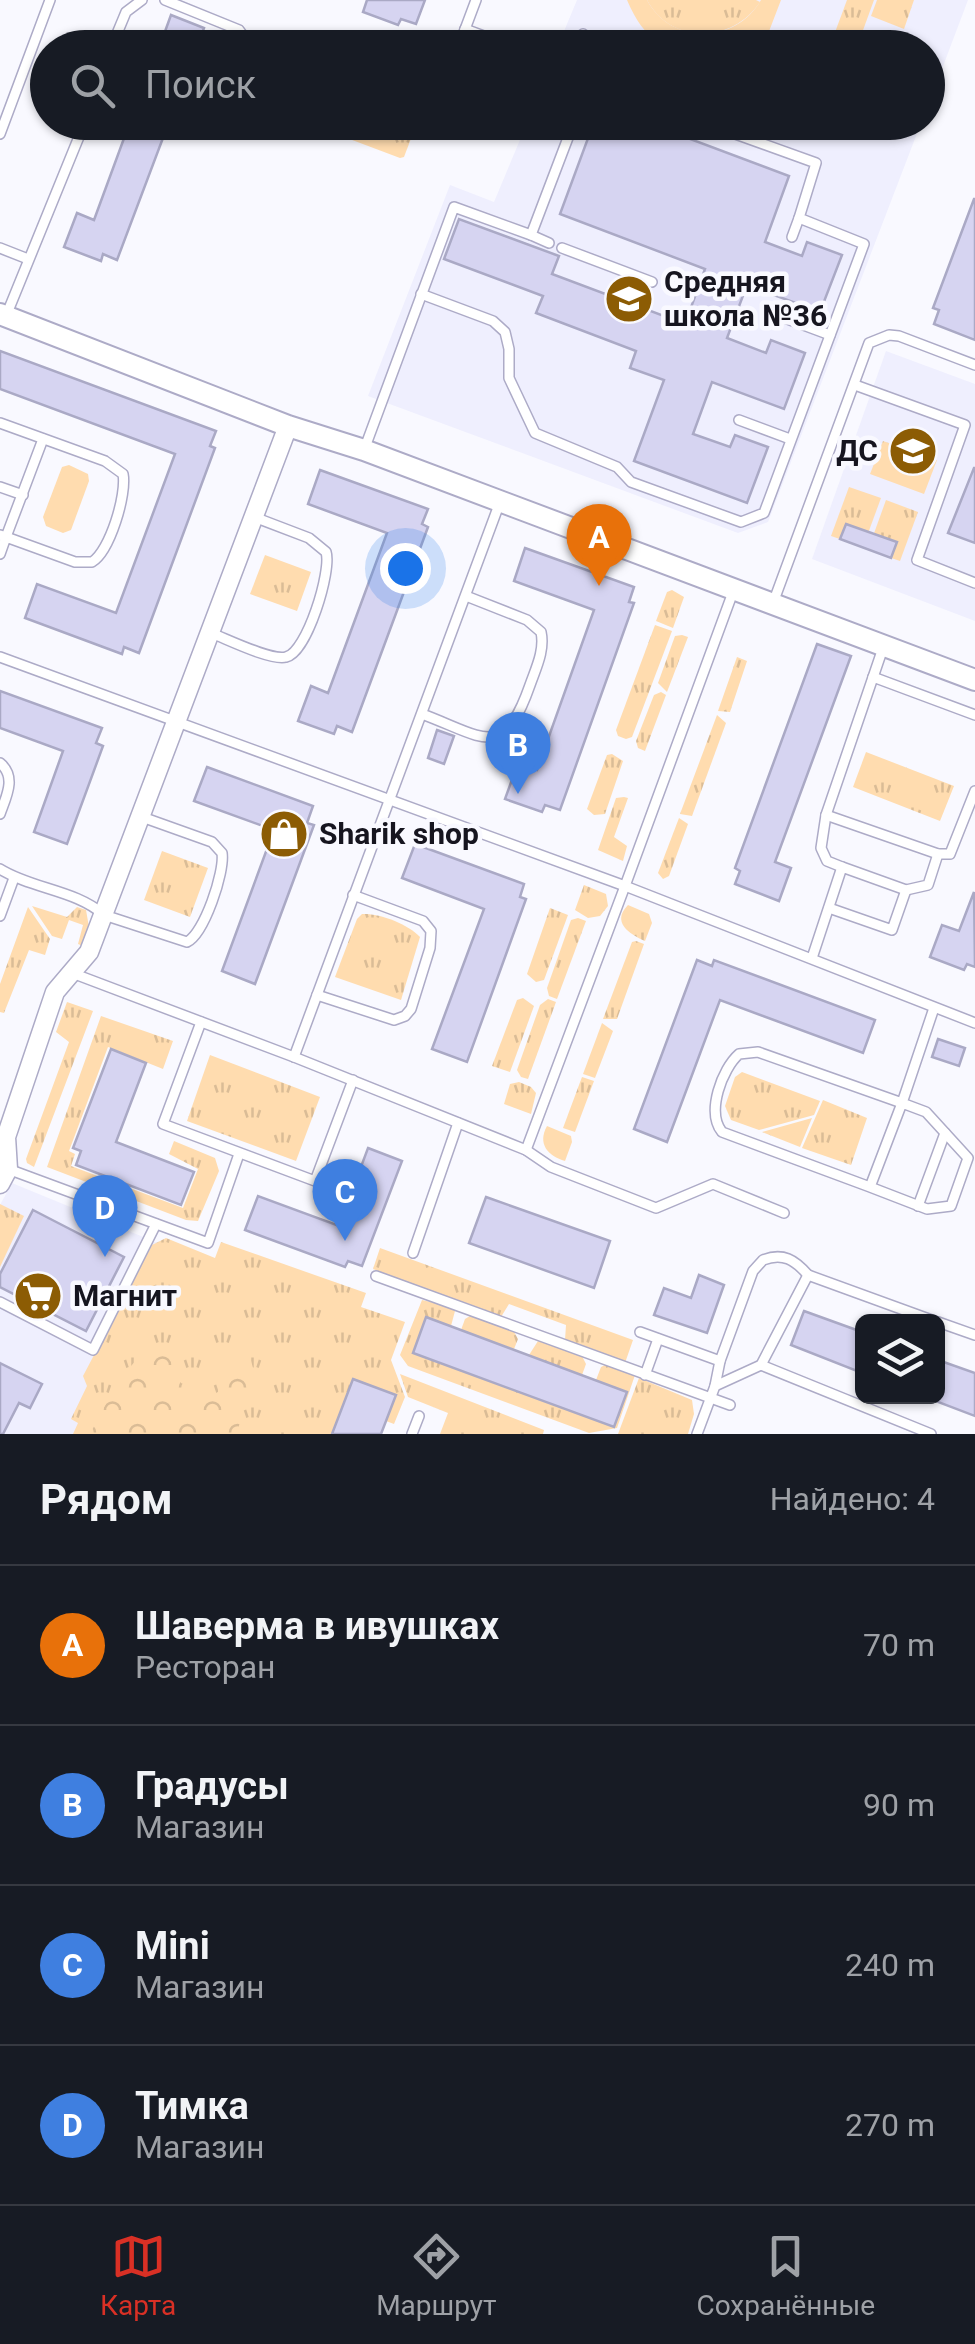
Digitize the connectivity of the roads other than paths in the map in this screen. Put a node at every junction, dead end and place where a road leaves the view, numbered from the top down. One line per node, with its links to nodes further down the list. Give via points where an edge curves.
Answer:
1 (50, 0): 6 (lane)
2 (142, 0): 7 (lane, via 126,12)
3 (165, 0): 8 (lane)
4 (476, 0): 5 (lane)
5 (465, 29)
6 (39, 30)
7 (118, 30)
8 (239, 30)
9 (30, 54): 10 (lane)
10 (0, 134)
11 (78, 140): 20 (lane)
12 (567, 140): 15 (lane)
13 (752, 140): 14 (lane, via 816,163)
14 (799, 218): 16 (lane); 25 (lane, via 864,244)
15 (530, 235): 17 (lane); 22 (lane, via 454,207)
16 (792, 237)
17 (549, 243)
18 (0, 248): 20 (lane)
19 (562, 248): 21 (lane)
20 (28, 259): 23 (lane)
21 (652, 282)
22 (421, 294): 34 (lane, via 505,332 509,378 536,432 617,467 630,482 740,522 764,512); 35 (lane)
23 (3, 315): 32 (street)
24 (779, 316): 25 (lane)
25 (830, 335): 34 (lane)
26 (975, 365): 27 (lane, via 889,335 870,343)
27 (855, 384): 31 (lane); 45 (lane)
28 (974, 416): 31 (lane)
29 (738, 420): 34 (lane)
30 (0, 423): 33 (lane)
31 (965, 425): 42 (lane, via 917,560)
32 (288, 426): 35 (street); 39 (street)
33 (43, 439): 37 (lane); 40 (lane, via 122,474 125,492 103,551 92,562 75,562)
34 (790, 439)
35 (364, 450): 38 (street)
36 (0, 486): 37 (lane)
37 (23, 495): 40 (lane)
38 (500, 502): 43 (street); 44 (lane)
39 (254, 517): 46 (street); 46 (lane, via 309,538 326,552 327,570 303,644 278,658)
40 (3, 536): 41 (lane)
41 (0, 554)
42 (975, 583)
43 (734, 589): 45 (street); 64 (lane)
44 (466, 596): 51 (lane); 51 (lane, via 528,620 541,632 542,650 518,717 506,732 486,738)
45 (772, 603): 47 (street)
46 (211, 633): 53 (street)
47 (884, 645): 49 (lane); 50 (street)
48 (0, 657): 53 (lane)
49 (873, 677): 52 (lane); 58 (lane)
50 (975, 680)
51 (422, 714): 56 (lane)
52 (975, 715)
53 (178, 721): 56 (lane); 59 (street)
54 (0, 763): 57 (lane, via 10,778)
55 (975, 792): 60 (lane, via 950,854)
56 (388, 801): 64 (lane); 66 (lane)
57 (0, 814)
58 (826, 815): 60 (lane); 61 (lane, via 821,848 826,861)
59 (142, 817): 68 (street); 68 (lane, via 212,842 222,854 200,933 179,942)
60 (938, 854): 65 (lane, via 928,885)
61 (842, 868): 65 (lane); 67 (lane)
62 (0, 869): 63 (lane)
63 (14, 878): 68 (lane); 69 (lane)
64 (625, 886): 70 (lane); 81 (lane)
65 (906, 890): 67 (lane, via 892,930)
66 (353, 895): 72 (lane); 72 (lane, via 423,920 432,930 410,1008 394,1020)
67 (829, 908): 70 (lane)
68 (104, 914): 71 (street)
69 (0, 916)
70 (812, 958): 73 (lane)
71 (72, 973): 74 (lane); 83 (street, via 55,992 6,1137)
72 (318, 996): 76 (lane)
73 (934, 1008): 75 (lane); 78 (lane)
74 (201, 1022): 76 (lane); 82 (lane, via 163,1124)
75 (975, 1024)
76 (294, 1057): 77 (lane)
77 (353, 1080): 79 (lane); 82 (lane, via 314,1180)
78 (902, 1103): 80 (lane, via 926,1112); 84 (lane); 84 (lane, via 758,1052 740,1054 727,1071 714,1108 722,1132)
79 (458, 1122): 81 (lane); 88 (lane)
80 (945, 1133): 85 (lane); 85 (lane, via 968,1158 951,1206)
81 (526, 1150): 86 (lane, via 551,1167 656,1208 713,1184)
82 (240, 1154): 87 (lane, via 208,1243)
83 (4, 1176): 87 (lane)
84 (870, 1188): 85 (lane)
85 (918, 1206)
86 (784, 1213)
87 (156, 1224): 91 (lane, via 92,1350)
88 (412, 1253)
89 (808, 1275): 92 (lane); 97 (lane, via 784,1256 762,1260); 98 (lane)
90 (376, 1276): 99 (lane)
91 (0, 1302)
92 (915, 1314)
93 (945, 1325): 95 (lane)
94 (640, 1332): 96 (lane)
95 (975, 1336)
96 (658, 1338): 97 (lane); 99 (lane)
97 (720, 1361): 100 (lane)
98 (761, 1365): 100 (lane); 106 (lane)
99 (645, 1375): 101 (lane)
100 (715, 1386): 101 (lane)
101 (710, 1398): 102 (lane); 105 (lane)
102 (730, 1405)
103 (418, 1416): 104 (lane)
104 (412, 1434)
105 (697, 1434)
106 (931, 1434)

